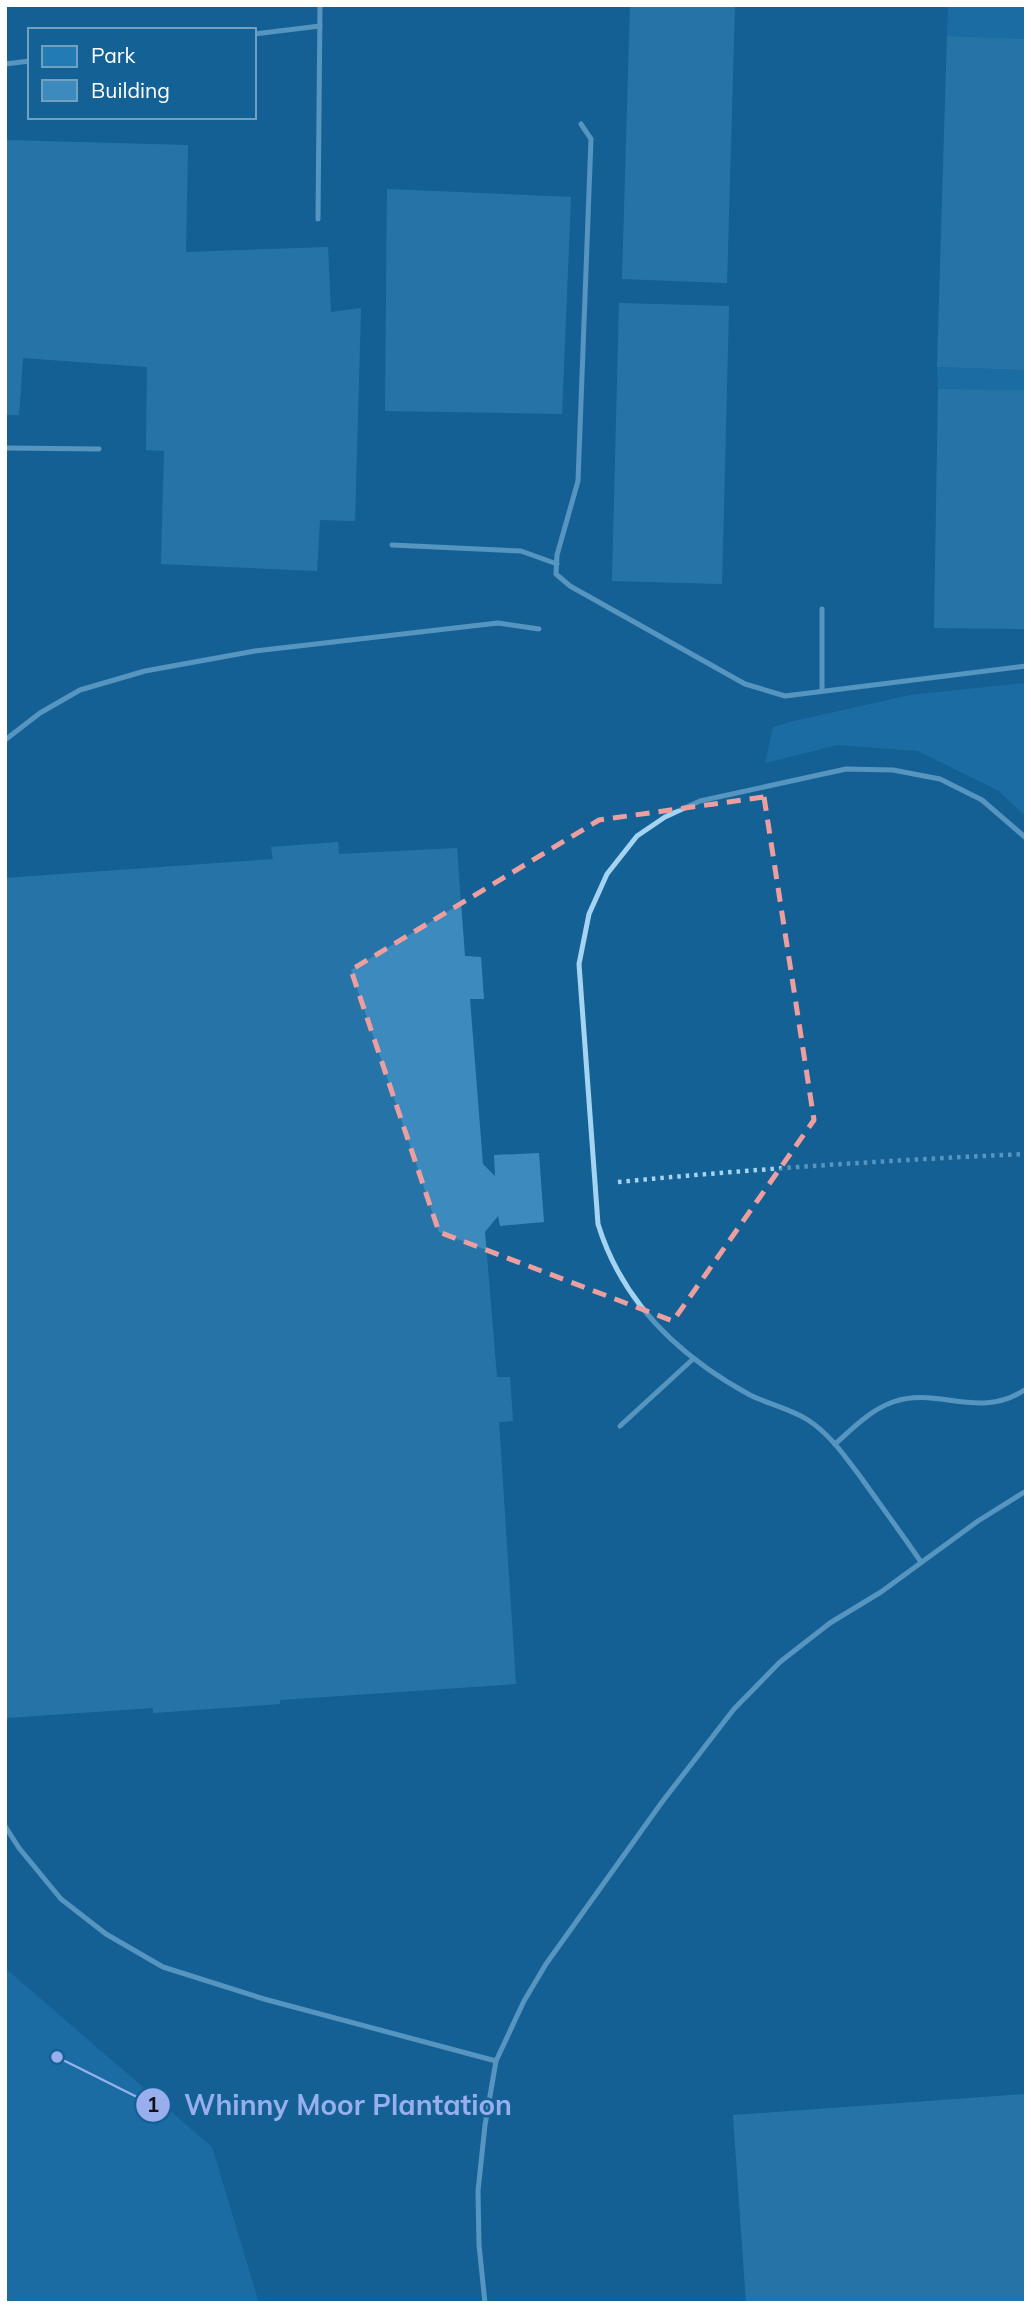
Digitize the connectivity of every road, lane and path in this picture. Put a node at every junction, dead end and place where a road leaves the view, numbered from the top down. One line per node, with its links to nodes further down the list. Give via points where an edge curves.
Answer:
1 (320, 5): 2 (lane)
2 (320, 26): 3 (lane); 7 (lane)
3 (256, 34)
4 (28, 61): 5 (lane)
5 (5, 64)
6 (581, 124): 11 (lane, via 591,139 578,481)
7 (318, 219)
8 (5, 448): 9 (lane)
9 (99, 449)
10 (392, 545): 11 (lane, via 521,551)
11 (557, 564): 15 (lane, via 556,573 570,586 745,684 785,696)
12 (821, 609): 15 (lane)
13 (539, 629): 16 (lane, via 498,624 255,651 145,671 80,690)
14 (1026, 666): 15 (lane)
15 (822, 689)
16 (5, 740)
17 (1026, 838): 19 (lane, via 982,800 940,779 893,770 846,769 700,801 637,836 607,874 589,914 579,964)
18 (1026, 1154): 19 (path, via 929,1157)
19 (595, 1184): 20 (lane, via 598,1224 607,1253 625,1285 674,1344)
20 (693, 1359): 22 (lane); 23 (lane, via 752,1396 807,1420)
21 (1026, 1389): 23 (lane, via 1010,1400 970,1404 941,1399 893,1401)
22 (620, 1426)
23 (835, 1444): 25 (lane)
24 (1026, 1491): 25 (lane)
25 (920, 1562): 27 (lane, via 780,1662 734,1709 546,1964)
26 (5, 1826): 27 (lane, via 61,1899 106,1934 163,1966 264,1999)
27 (496, 2061): 28 (lane, via 478,2191)
28 (485, 2303)

